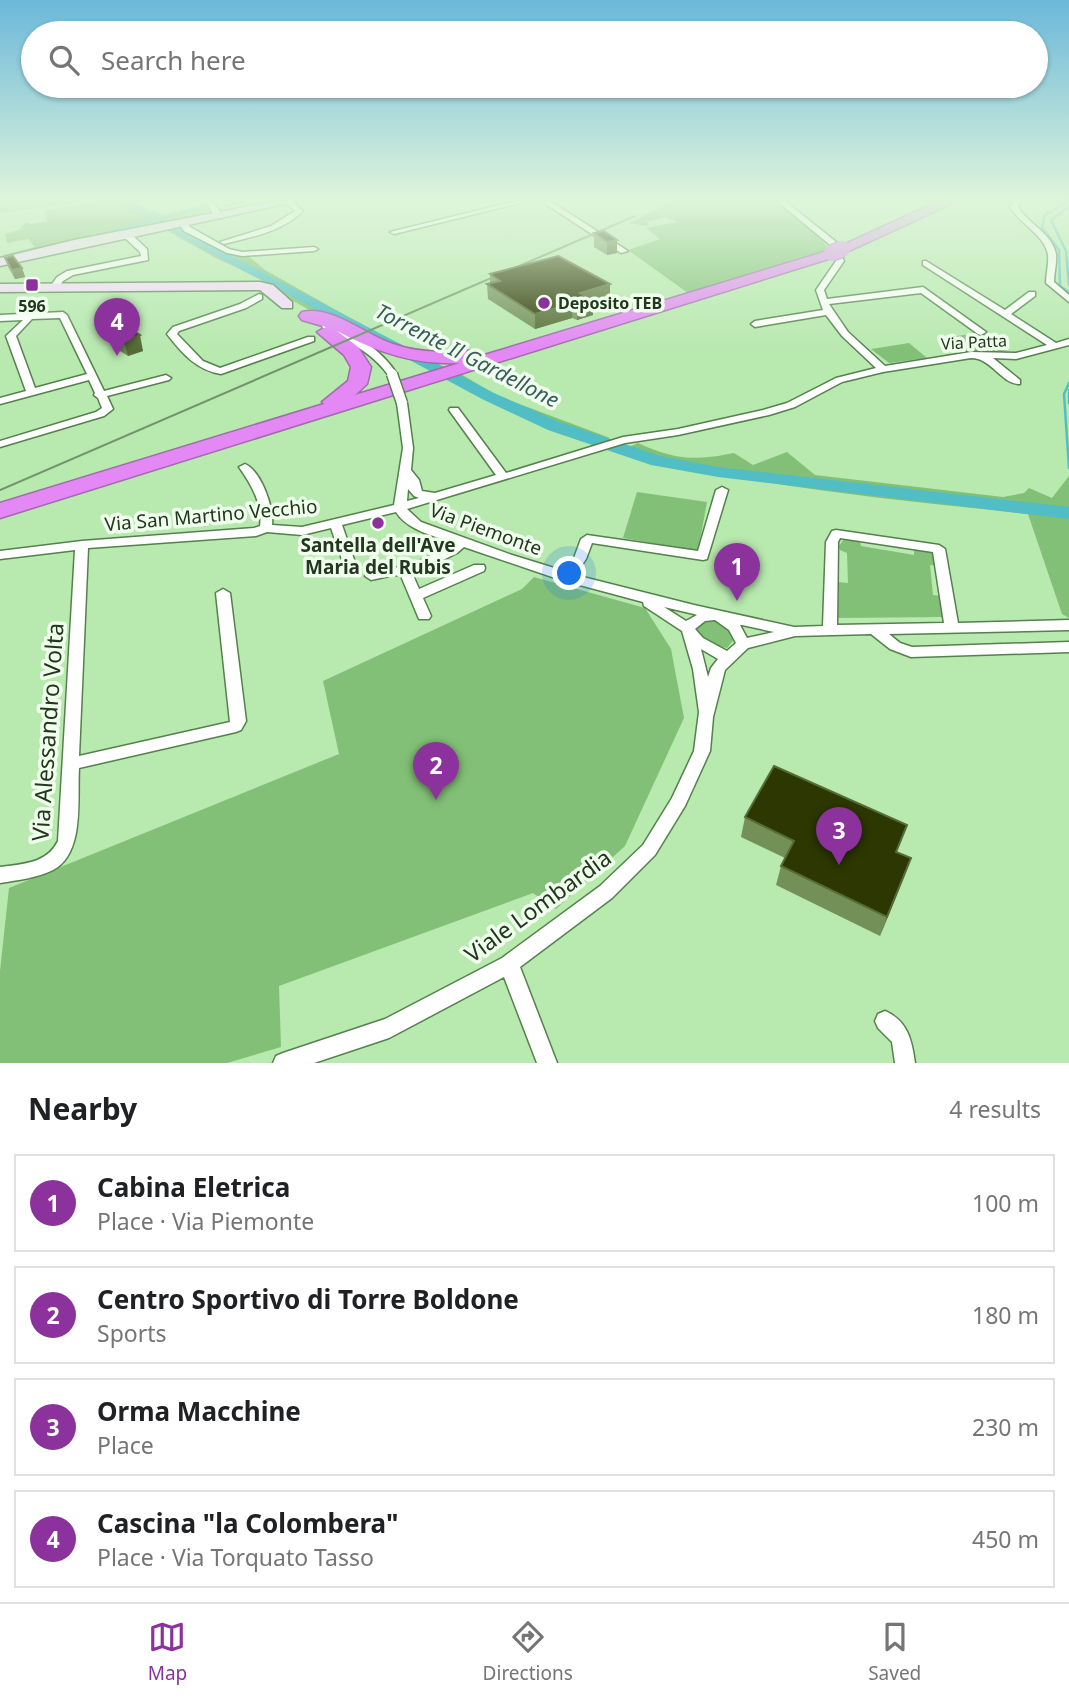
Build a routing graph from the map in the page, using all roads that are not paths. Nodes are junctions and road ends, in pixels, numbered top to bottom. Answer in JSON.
{"nodes":[{"id":1,"x":47,"y":251,"type":"edge"},
{"id":2,"x":144,"y":251,"type":"edge"},
{"id":3,"x":227,"y":251,"type":"edge"},
{"id":4,"x":291,"y":251,"type":"edge"},
{"id":5,"x":837,"y":251,"type":"joint"},
{"id":6,"x":1051,"y":251,"type":"edge"},
{"id":7,"x":0,"y":262,"type":"edge"},
{"id":8,"x":926,"y":263,"type":"dead end"},
{"id":9,"x":215,"y":286,"type":"junction"},
{"id":10,"x":54,"y":287,"type":"junction"},
{"id":11,"x":0,"y":288,"type":"edge"},
{"id":12,"x":260,"y":292,"type":"junction"},
{"id":13,"x":1032,"y":294,"type":"dead end"},
{"id":14,"x":240,"y":299,"type":"junction"},
{"id":15,"x":1069,"y":299,"type":"edge"},
{"id":16,"x":664,"y":306,"type":"junction"},
{"id":17,"x":826,"y":307,"type":"junction"},
{"id":18,"x":1005,"y":314,"type":"junction"},
{"id":19,"x":27,"y":316,"type":"junction"},
{"id":20,"x":0,"y":318,"type":"edge"},
{"id":21,"x":755,"y":324,"type":"dead end"},
{"id":22,"x":312,"y":325,"type":"junction"},
{"id":23,"x":981,"y":332,"type":"dead end"},
{"id":24,"x":1063,"y":344,"type":"edge"},
{"id":25,"x":983,"y":355,"type":"junction"},
{"id":26,"x":442,"y":368,"type":"junction"},
{"id":27,"x":883,"y":369,"type":"junction"},
{"id":28,"x":92,"y":376,"type":"junction"},
{"id":29,"x":166,"y":378,"type":"dead end"},
{"id":30,"x":1017,"y":382,"type":"dead end"},
{"id":31,"x":31,"y":392,"type":"junction"},
{"id":32,"x":99,"y":395,"type":"junction"},
{"id":33,"x":0,"y":401,"type":"edge"},
{"id":34,"x":454,"y":410,"type":"dead end"},
{"id":35,"x":232,"y":440,"type":"junction"},
{"id":36,"x":0,"y":444,"type":"edge"},
{"id":37,"x":245,"y":467,"type":"dead end"},
{"id":38,"x":407,"y":471,"type":"junction"},
{"id":39,"x":503,"y":477,"type":"junction"},
{"id":40,"x":722,"y":490,"type":"dead end"},
{"id":41,"x":456,"y":491,"type":"junction"},
{"id":42,"x":400,"y":507,"type":"junction"},
{"id":43,"x":0,"y":511,"type":"edge"},
{"id":44,"x":335,"y":523,"type":"junction"},
{"id":45,"x":266,"y":528,"type":"junction"},
{"id":46,"x":463,"y":542,"type":"junction"},
{"id":47,"x":82,"y":545,"type":"junction"},
{"id":48,"x":0,"y":555,"type":"edge"},
{"id":49,"x":479,"y":568,"type":"dead end"},
{"id":50,"x":352,"y":571,"type":"dead end"},
{"id":51,"x":406,"y":573,"type":"junction"},
{"id":52,"x":371,"y":576,"type":"dead end"},
{"id":53,"x":566,"y":577,"type":"junction"},
{"id":54,"x":223,"y":593,"type":"dead end"},
{"id":55,"x":634,"y":595,"type":"junction"},
{"id":56,"x":416,"y":596,"type":"junction"},
{"id":57,"x":717,"y":615,"type":"junction"},
{"id":58,"x":424,"y":616,"type":"dead end"},
{"id":59,"x":1069,"y":625,"type":"edge"},
{"id":60,"x":952,"y":628,"type":"junction"},
{"id":61,"x":688,"y":629,"type":"junction"},
{"id":62,"x":875,"y":630,"type":"junction"},
{"id":63,"x":795,"y":631,"type":"junction"},
{"id":64,"x":830,"y":631,"type":"junction"},
{"id":65,"x":743,"y":644,"type":"junction"},
{"id":66,"x":1069,"y":647,"type":"edge"},
{"id":67,"x":727,"y":658,"type":"junction"},
{"id":68,"x":705,"y":717,"type":"junction"},
{"id":69,"x":71,"y":764,"type":"junction"},
{"id":70,"x":0,"y":875,"type":"edge"},
{"id":71,"x":509,"y":964,"type":"junction"},
{"id":72,"x":885,"y":1021,"type":"dead end"},
{"id":73,"x":283,"y":1063,"type":"edge"},
{"id":74,"x":547,"y":1063,"type":"edge"},
{"id":75,"x":905,"y":1063,"type":"edge"}],
"edges":[{"from":1,"to":7,"type":"street"},
{"from":2,"to":10,"type":"street"},
{"from":3,"to":4,"type":"street"},
{"from":5,"to":16,"type":"highway"},
{"from":5,"to":17,"type":"street"},
{"from":6,"to":15,"type":"street"},
{"from":8,"to":18,"type":"street"},
{"from":9,"to":10,"type":"street"},
{"from":9,"to":12,"type":"street"},
{"from":9,"to":14,"type":"street"},
{"from":10,"to":11,"type":"street"},
{"from":12,"to":14,"type":"street"},
{"from":12,"to":22,"type":"street"},
{"from":13,"to":18,"type":"street"},
{"from":14,"to":22,"type":"street"},
{"from":16,"to":26,"type":"highway"},
{"from":16,"to":26,"type":"highway"},
{"from":17,"to":21,"type":"street"},
{"from":17,"to":23,"type":"street"},
{"from":17,"to":27,"type":"street"},
{"from":18,"to":24,"type":"street"},
{"from":19,"to":20,"type":"street"},
{"from":19,"to":28,"type":"street"},
{"from":19,"to":31,"type":"street"},
{"from":22,"to":26,"type":"highway"},
{"from":22,"to":35,"type":"highway"},
{"from":22,"to":38,"type":"street","bridge":true},
{"from":24,"to":25,"type":"street","name":"Via Patta"},
{"from":25,"to":27,"type":"street","name":"Via Patta"},
{"from":25,"to":30,"type":"street"},
{"from":26,"to":35,"type":"highway"},
{"from":27,"to":39,"type":"street","name":"Via San Martino Vecchio"},
{"from":28,"to":31,"type":"street"},
{"from":28,"to":32,"type":"street"},
{"from":29,"to":32,"type":"street"},
{"from":31,"to":33,"type":"street"},
{"from":32,"to":36,"type":"street"},
{"from":34,"to":39,"type":"street"},
{"from":35,"to":43,"type":"highway"},
{"from":37,"to":45,"type":"street"},
{"from":38,"to":41,"type":"street"},
{"from":38,"to":42,"type":"street"},
{"from":39,"to":41,"type":"street","name":"Via San Martino Vecchio"},
{"from":40,"to":53,"type":"street"},
{"from":41,"to":42,"type":"street","name":"Via San Martino Vecchio"},
{"from":42,"to":44,"type":"street","name":"Via San Martino Vecchio"},
{"from":42,"to":46,"type":"street","name":"Via Piemonte"},
{"from":44,"to":45,"type":"street","name":"Via San Martino Vecchio"},
{"from":44,"to":50,"type":"street"},
{"from":45,"to":47,"type":"street","name":"Via San Martino Vecchio"},
{"from":46,"to":51,"type":"street"},
{"from":46,"to":53,"type":"street","name":"Via Piemonte"},
{"from":47,"to":48,"type":"street","name":"Via San Martino Vecchio"},
{"from":47,"to":69,"type":"street","name":"Via Alessandro Volta"},
{"from":49,"to":56,"type":"street"},
{"from":51,"to":52,"type":"street"},
{"from":51,"to":56,"type":"street"},
{"from":53,"to":55,"type":"street","name":"Via Piemonte"},
{"from":54,"to":69,"type":"street"},
{"from":55,"to":57,"type":"street","name":"Via Piemonte"},
{"from":55,"to":61,"type":"street","name":"Via Piemonte"},
{"from":56,"to":58,"type":"street"},
{"from":57,"to":61,"type":"street"},
{"from":57,"to":63,"type":"street","name":"Via Piemonte"},
{"from":57,"to":65,"type":"street"},
{"from":59,"to":60,"type":"street","name":"Viale Lombardia"},
{"from":60,"to":62,"type":"street","name":"Viale Lombardia"},
{"from":60,"to":64,"type":"street"},
{"from":61,"to":67,"type":"street","name":"Via Piemonte"},
{"from":61,"to":68,"type":"street"},
{"from":62,"to":64,"type":"street","name":"Viale Lombardia"},
{"from":62,"to":66,"type":"street"},
{"from":63,"to":64,"type":"street","name":"Viale Lombardia"},
{"from":63,"to":65,"type":"street","name":"Viale Lombardia"},
{"from":65,"to":67,"type":"street","name":"Viale Lombardia"},
{"from":67,"to":68,"type":"street","name":"Viale Lombardia"},
{"from":68,"to":71,"type":"street","name":"Viale Lombardia"},
{"from":69,"to":70,"type":"street","name":"Via Alessandro Volta"},
{"from":71,"to":73,"type":"street","name":"Viale Lombardia"},
{"from":71,"to":74,"type":"street"},
{"from":72,"to":75,"type":"street"}]}
